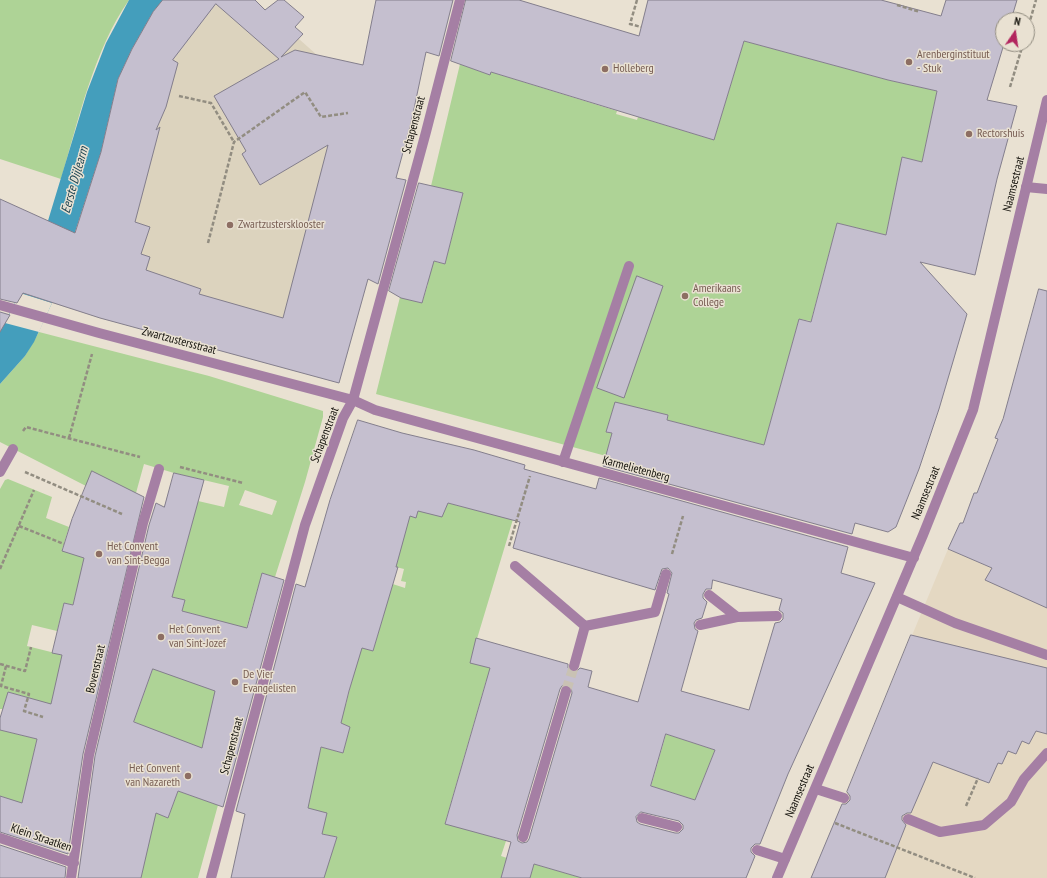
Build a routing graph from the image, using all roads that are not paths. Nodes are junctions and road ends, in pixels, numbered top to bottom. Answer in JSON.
{"nodes":[{"id":1,"x":460,"y":0,"type":"edge"},
{"id":2,"x":1047,"y":100,"type":"edge"},
{"id":3,"x":1026,"y":187,"type":"junction"},
{"id":4,"x":1047,"y":189,"type":"edge"},
{"id":5,"x":629,"y":266,"type":"dead end"},
{"id":6,"x":0,"y":305,"type":"edge"},
{"id":7,"x":353,"y":400,"type":"junction"},
{"id":8,"x":13,"y":449,"type":"road end"},
{"id":9,"x":563,"y":462,"type":"junction"},
{"id":10,"x":2,"y":468,"type":"edge"},
{"id":11,"x":159,"y":469,"type":"dead end"},
{"id":12,"x":914,"y":558,"type":"junction"},
{"id":13,"x":515,"y":566,"type":"road end"},
{"id":14,"x":666,"y":574,"type":"road end"},
{"id":15,"x":709,"y":595,"type":"dead end"},
{"id":16,"x":897,"y":597,"type":"junction"},
{"id":17,"x":777,"y":616,"type":"dead end"},
{"id":18,"x":737,"y":617,"type":"junction"},
{"id":19,"x":700,"y":625,"type":"dead end"},
{"id":20,"x":585,"y":626,"type":"junction"},
{"id":21,"x":1047,"y":655,"type":"edge"},
{"id":22,"x":574,"y":666,"type":"tunnel mouth"},
{"id":23,"x":566,"y":691,"type":"tunnel mouth"},
{"id":24,"x":1047,"y":753,"type":"edge"},
{"id":25,"x":816,"y":789,"type":"junction"},
{"id":26,"x":844,"y":798,"type":"dead end"},
{"id":27,"x":642,"y":818,"type":"dead end"},
{"id":28,"x":908,"y":819,"type":"dead end"},
{"id":29,"x":677,"y":827,"type":"dead end"},
{"id":30,"x":523,"y":837,"type":"dead end"},
{"id":31,"x":0,"y":838,"type":"edge"},
{"id":32,"x":757,"y":850,"type":"dead end"},
{"id":33,"x":785,"y":859,"type":"junction"},
{"id":34,"x":74,"y":863,"type":"junction"},
{"id":35,"x":71,"y":878,"type":"edge"},
{"id":36,"x":211,"y":878,"type":"edge"},
{"id":37,"x":777,"y":878,"type":"edge"}],
"edges":[{"from":1,"to":7,"type":"street","name":"Schapenstraat"},
{"from":2,"to":3,"type":"street","name":"Naamsestraat"},
{"from":3,"to":4,"type":"street"},
{"from":3,"to":12,"type":"street","name":"Naamsestraat"},
{"from":5,"to":9,"type":"street"},
{"from":6,"to":7,"type":"street","name":"Zwartzustersstraat"},
{"from":7,"to":9,"type":"street","name":"Karmelietenberg"},
{"from":7,"to":36,"type":"street","name":"Schapenstraat"},
{"from":8,"to":10,"type":"street"},
{"from":9,"to":12,"type":"street","name":"Karmelietenberg"},
{"from":11,"to":34,"type":"street","name":"Bovenstraat"},
{"from":12,"to":16,"type":"street","name":"Naamsestraat"},
{"from":13,"to":20,"type":"street"},
{"from":14,"to":20,"type":"street"},
{"from":15,"to":18,"type":"street"},
{"from":16,"to":21,"type":"street"},
{"from":16,"to":25,"type":"street","name":"Naamsestraat"},
{"from":17,"to":18,"type":"street"},
{"from":18,"to":19,"type":"street"},
{"from":20,"to":22,"type":"street"},
{"from":23,"to":30,"type":"street"},
{"from":24,"to":28,"type":"street"},
{"from":25,"to":26,"type":"street"},
{"from":25,"to":33,"type":"street","name":"Naamsestraat"},
{"from":27,"to":29,"type":"street"},
{"from":31,"to":34,"type":"street","name":"Klein Straatken"},
{"from":32,"to":33,"type":"street"},
{"from":33,"to":37,"type":"street","name":"Naamsestraat"},
{"from":34,"to":35,"type":"street","name":"Bovenstraat"}]}
